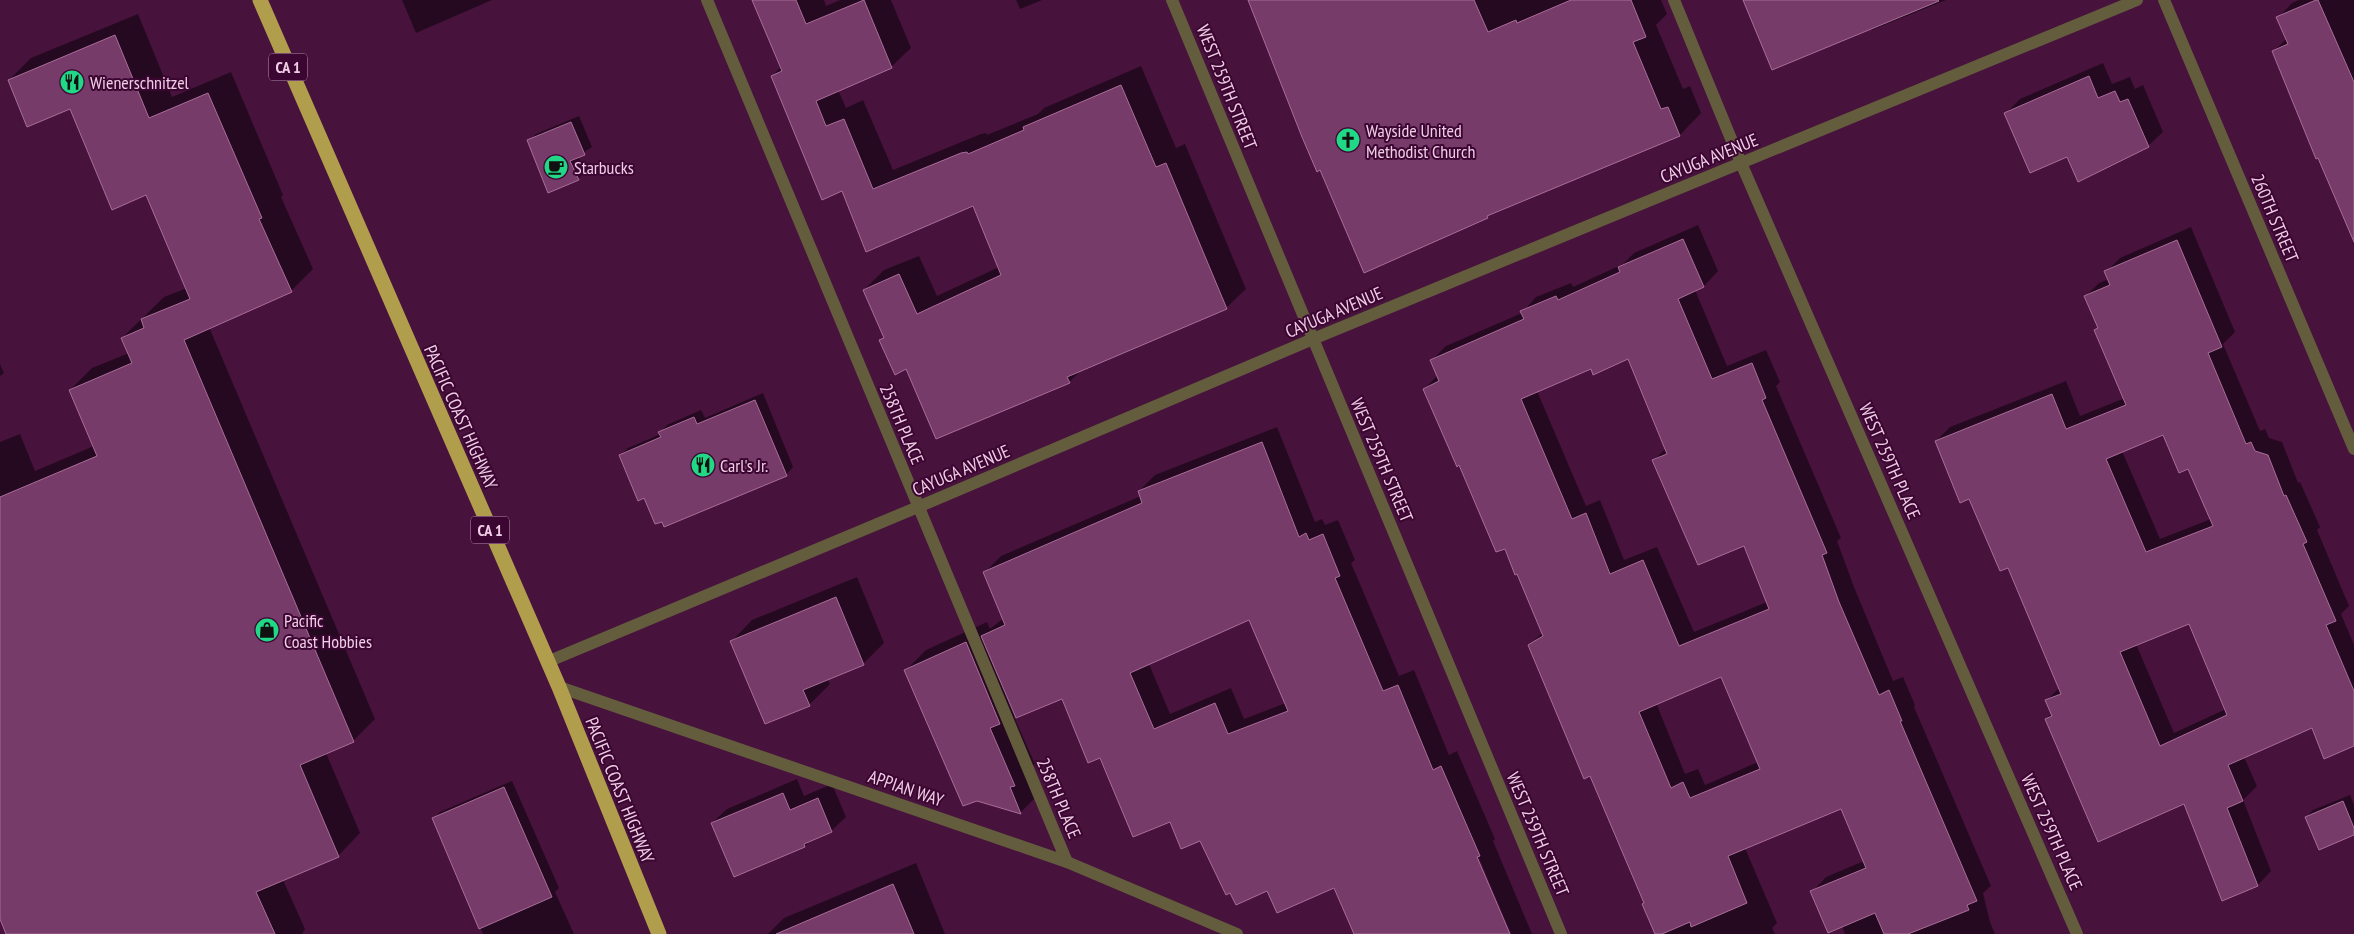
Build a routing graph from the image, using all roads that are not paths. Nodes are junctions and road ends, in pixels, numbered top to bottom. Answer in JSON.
{"nodes":[{"id":1,"x":260,"y":0,"type":"edge"},
{"id":2,"x":707,"y":0,"type":"edge"},
{"id":3,"x":1172,"y":0,"type":"edge"},
{"id":4,"x":1674,"y":0,"type":"edge"},
{"id":5,"x":2137,"y":0,"type":"edge"},
{"id":6,"x":2164,"y":0,"type":"edge"},
{"id":7,"x":1741,"y":164,"type":"junction"},
{"id":8,"x":1313,"y":339,"type":"junction"},
{"id":9,"x":2354,"y":450,"type":"edge"},
{"id":10,"x":918,"y":507,"type":"junction"},
{"id":11,"x":547,"y":662,"type":"junction"},
{"id":12,"x":559,"y":687,"type":"junction"},
{"id":13,"x":1066,"y":862,"type":"junction"},
{"id":14,"x":659,"y":934,"type":"edge"},
{"id":15,"x":1237,"y":934,"type":"edge"},
{"id":16,"x":1561,"y":934,"type":"edge"},
{"id":17,"x":2077,"y":934,"type":"edge"}],
"edges":[{"from":1,"to":11,"type":"highway","name":"PACIFIC COAST HIGHWAY","number":"CA 1"},
{"from":2,"to":10,"type":"street","name":"258TH PLACE"},
{"from":3,"to":8,"type":"street","name":"WEST 259TH STREET"},
{"from":4,"to":7,"type":"street","name":"WEST 259TH PLACE"},
{"from":5,"to":7,"type":"street","name":"CAYUGA AVENUE"},
{"from":6,"to":9,"type":"street","name":"260TH STREET"},
{"from":7,"to":8,"type":"street","name":"CAYUGA AVENUE"},
{"from":7,"to":17,"type":"street","name":"WEST 259TH PLACE"},
{"from":8,"to":10,"type":"street","name":"CAYUGA AVENUE"},
{"from":8,"to":16,"type":"street","name":"WEST 259TH STREET"},
{"from":10,"to":11,"type":"street","name":"CAYUGA AVENUE"},
{"from":10,"to":13,"type":"street","name":"258TH PLACE"},
{"from":11,"to":12,"type":"highway","name":"PACIFIC COAST HIGHWAY","number":"CA 1"},
{"from":12,"to":13,"type":"street","name":"APPIAN WAY"},
{"from":12,"to":14,"type":"highway","name":"PACIFIC COAST HIGHWAY","number":"CA 1"},
{"from":13,"to":15,"type":"street","name":"APPIAN WAY"}]}
